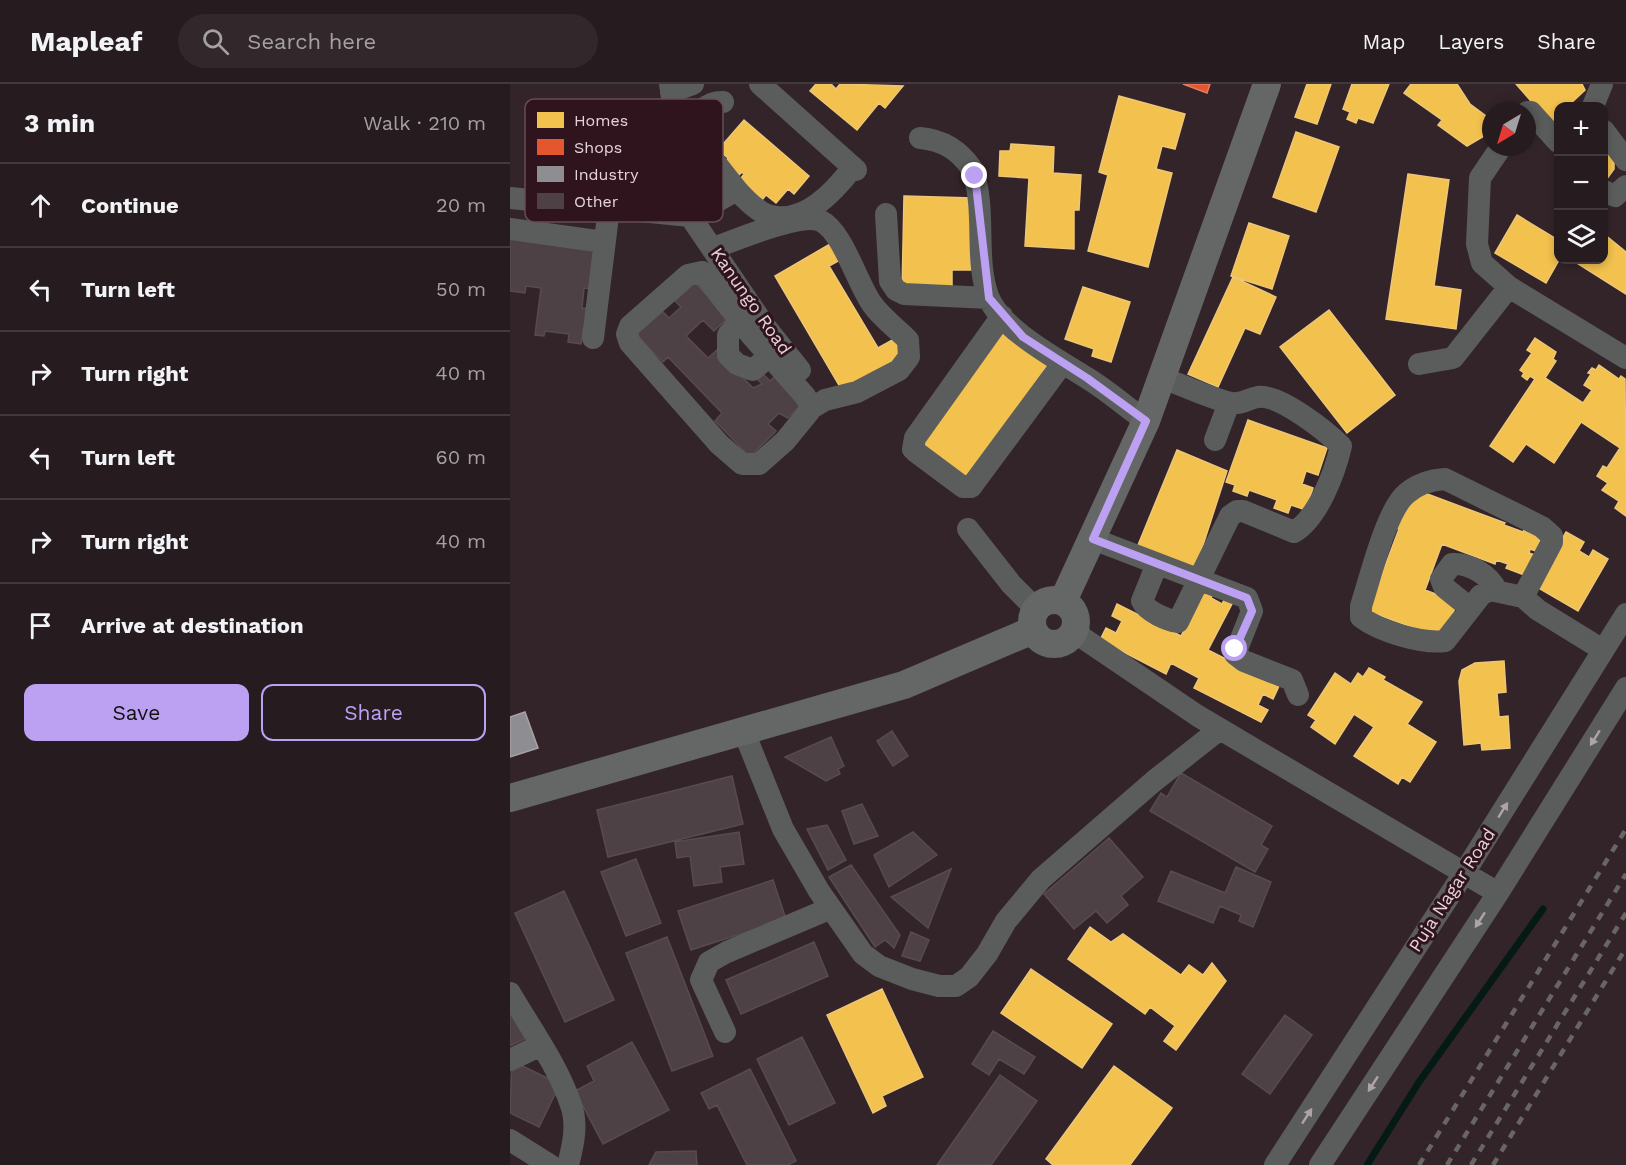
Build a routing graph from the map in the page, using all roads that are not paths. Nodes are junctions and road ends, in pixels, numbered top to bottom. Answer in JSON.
{"nodes":[{"id":1,"x":693,"y":84,"type":"edge"},
{"id":2,"x":760,"y":84,"type":"edge"},
{"id":3,"x":1267,"y":84,"type":"edge"},
{"id":4,"x":1602,"y":84,"type":"edge"},
{"id":5,"x":671,"y":88,"type":"edge"},
{"id":6,"x":1595,"y":102,"type":"edge"},
{"id":7,"x":1536,"y":118,"type":"edge"},
{"id":8,"x":1608,"y":136,"type":"edge"},
{"id":9,"x":920,"y":138,"type":"dead end"},
{"id":10,"x":1554,"y":138,"type":"edge"},
{"id":11,"x":1495,"y":156,"type":"edge"},
{"id":12,"x":1626,"y":160,"type":"edge"},
{"id":13,"x":723,"y":171,"type":"edge"},
{"id":14,"x":1626,"y":186,"type":"edge"},
{"id":15,"x":737,"y":190,"type":"junction"},
{"id":16,"x":1608,"y":192,"type":"edge"},
{"id":17,"x":510,"y":198,"type":"edge"},
{"id":18,"x":723,"y":198,"type":"edge"},
{"id":19,"x":525,"y":200,"type":"edge"},
{"id":20,"x":886,"y":214,"type":"dead end"},
{"id":21,"x":607,"y":222,"type":"edge"},
{"id":22,"x":694,"y":222,"type":"edge"},
{"id":23,"x":510,"y":229,"type":"edge"},
{"id":24,"x":604,"y":242,"type":"junction"},
{"id":25,"x":714,"y":248,"type":"junction"},
{"id":26,"x":1509,"y":287,"type":"junction"},
{"id":27,"x":995,"y":307,"type":"junction"},
{"id":28,"x":752,"y":327,"type":"junction"},
{"id":29,"x":593,"y":338,"type":"dead end"},
{"id":30,"x":1626,"y":358,"type":"edge"},
{"id":31,"x":1062,"y":364,"type":"junction"},
{"id":32,"x":1419,"y":364,"type":"dead end"},
{"id":33,"x":1162,"y":378,"type":"junction"},
{"id":34,"x":1228,"y":403,"type":"junction"},
{"id":35,"x":822,"y":404,"type":"junction"},
{"id":36,"x":1146,"y":421,"type":"junction"},
{"id":37,"x":1215,"y":440,"type":"dead end"},
{"id":38,"x":968,"y":529,"type":"dead end"},
{"id":39,"x":1093,"y":539,"type":"junction"},
{"id":40,"x":1157,"y":564,"type":"junction"},
{"id":41,"x":1200,"y":581,"type":"junction"},
{"id":42,"x":1497,"y":591,"type":"junction"},
{"id":43,"x":1523,"y":597,"type":"junction"},
{"id":44,"x":1470,"y":608,"type":"junction"},
{"id":45,"x":1044,"y":613,"type":"junction"},
{"id":46,"x":1626,"y":614,"type":"edge"},
{"id":47,"x":1074,"y":632,"type":"junction"},
{"id":48,"x":1603,"y":650,"type":"junction"},
{"id":49,"x":1626,"y":688,"type":"edge"},
{"id":50,"x":1298,"y":695,"type":"dead end"},
{"id":51,"x":1220,"y":729,"type":"junction"},
{"id":52,"x":744,"y":732,"type":"junction"},
{"id":53,"x":510,"y":798,"type":"edge"},
{"id":54,"x":1464,"y":873,"type":"junction"},
{"id":55,"x":1498,"y":893,"type":"junction"},
{"id":56,"x":831,"y":908,"type":"junction"},
{"id":57,"x":510,"y":993,"type":"edge"},
{"id":58,"x":725,"y":1032,"type":"dead end"},
{"id":59,"x":541,"y":1046,"type":"junction"},
{"id":60,"x":510,"y":1060,"type":"edge"},
{"id":61,"x":510,"y":1140,"type":"edge"},
{"id":62,"x":550,"y":1165,"type":"edge"},
{"id":63,"x":568,"y":1165,"type":"edge"},
{"id":64,"x":1275,"y":1165,"type":"edge"},
{"id":65,"x":1320,"y":1165,"type":"edge"}],
"edges":[{"from":1,"to":5,"type":"street"},
{"from":2,"to":15,"type":"street"},
{"from":3,"to":33,"type":"main road"},
{"from":4,"to":6,"type":"street"},
{"from":7,"to":10,"type":"street"},
{"from":8,"to":12,"type":"street"},
{"from":9,"to":27,"type":"street"},
{"from":11,"to":26,"type":"street"},
{"from":13,"to":15,"type":"street"},
{"from":14,"to":16,"type":"street"},
{"from":15,"to":18,"type":"street"},
{"from":17,"to":19,"type":"street"},
{"from":20,"to":27,"type":"street"},
{"from":21,"to":24,"type":"street"},
{"from":22,"to":25,"type":"street","name":"Kanungo Road"},
{"from":23,"to":24,"type":"street"},
{"from":24,"to":29,"type":"street"},
{"from":25,"to":28,"type":"street","name":"Kanungo Road"},
{"from":25,"to":35,"type":"street"},
{"from":26,"to":30,"type":"street"},
{"from":26,"to":32,"type":"street"},
{"from":27,"to":31,"type":"street"},
{"from":27,"to":31,"type":"street"},
{"from":28,"to":35,"type":"street","name":"Kanungo Road"},
{"from":28,"to":35,"type":"street"},
{"from":28,"to":35,"type":"street"},
{"from":31,"to":36,"type":"street"},
{"from":33,"to":34,"type":"street"},
{"from":33,"to":36,"type":"main road"},
{"from":34,"to":37,"type":"street"},
{"from":34,"to":41,"type":"street"},
{"from":36,"to":39,"type":"main road"},
{"from":38,"to":45,"type":"street"},
{"from":39,"to":40,"type":"street"},
{"from":39,"to":45,"type":"main road"},
{"from":40,"to":41,"type":"street"},
{"from":40,"to":41,"type":"street"},
{"from":41,"to":50,"type":"street"},
{"from":42,"to":43,"type":"street"},
{"from":42,"to":44,"type":"street"},
{"from":42,"to":44,"type":"street"},
{"from":43,"to":44,"type":"street"},
{"from":43,"to":48,"type":"street"},
{"from":45,"to":47,"type":"main road"},
{"from":45,"to":47,"type":"main road"},
{"from":45,"to":52,"type":"main road"},
{"from":46,"to":48,"type":"street","name":"Puja Nagar Road"},
{"from":47,"to":51,"type":"street"},
{"from":54,"to":48,"type":"street","name":"Puja Nagar Road","one_way":true},
{"from":49,"to":55,"type":"street","one_way":true},
{"from":51,"to":54,"type":"street"},
{"from":51,"to":56,"type":"street"},
{"from":52,"to":53,"type":"main road"},
{"from":52,"to":56,"type":"street"},
{"from":54,"to":55,"type":"street"},
{"from":64,"to":54,"type":"street","name":"Puja Nagar Road","one_way":true},
{"from":55,"to":65,"type":"street","one_way":true},
{"from":56,"to":58,"type":"street"},
{"from":57,"to":59,"type":"street"},
{"from":59,"to":60,"type":"street"},
{"from":59,"to":63,"type":"street"},
{"from":61,"to":62,"type":"street"}]}
